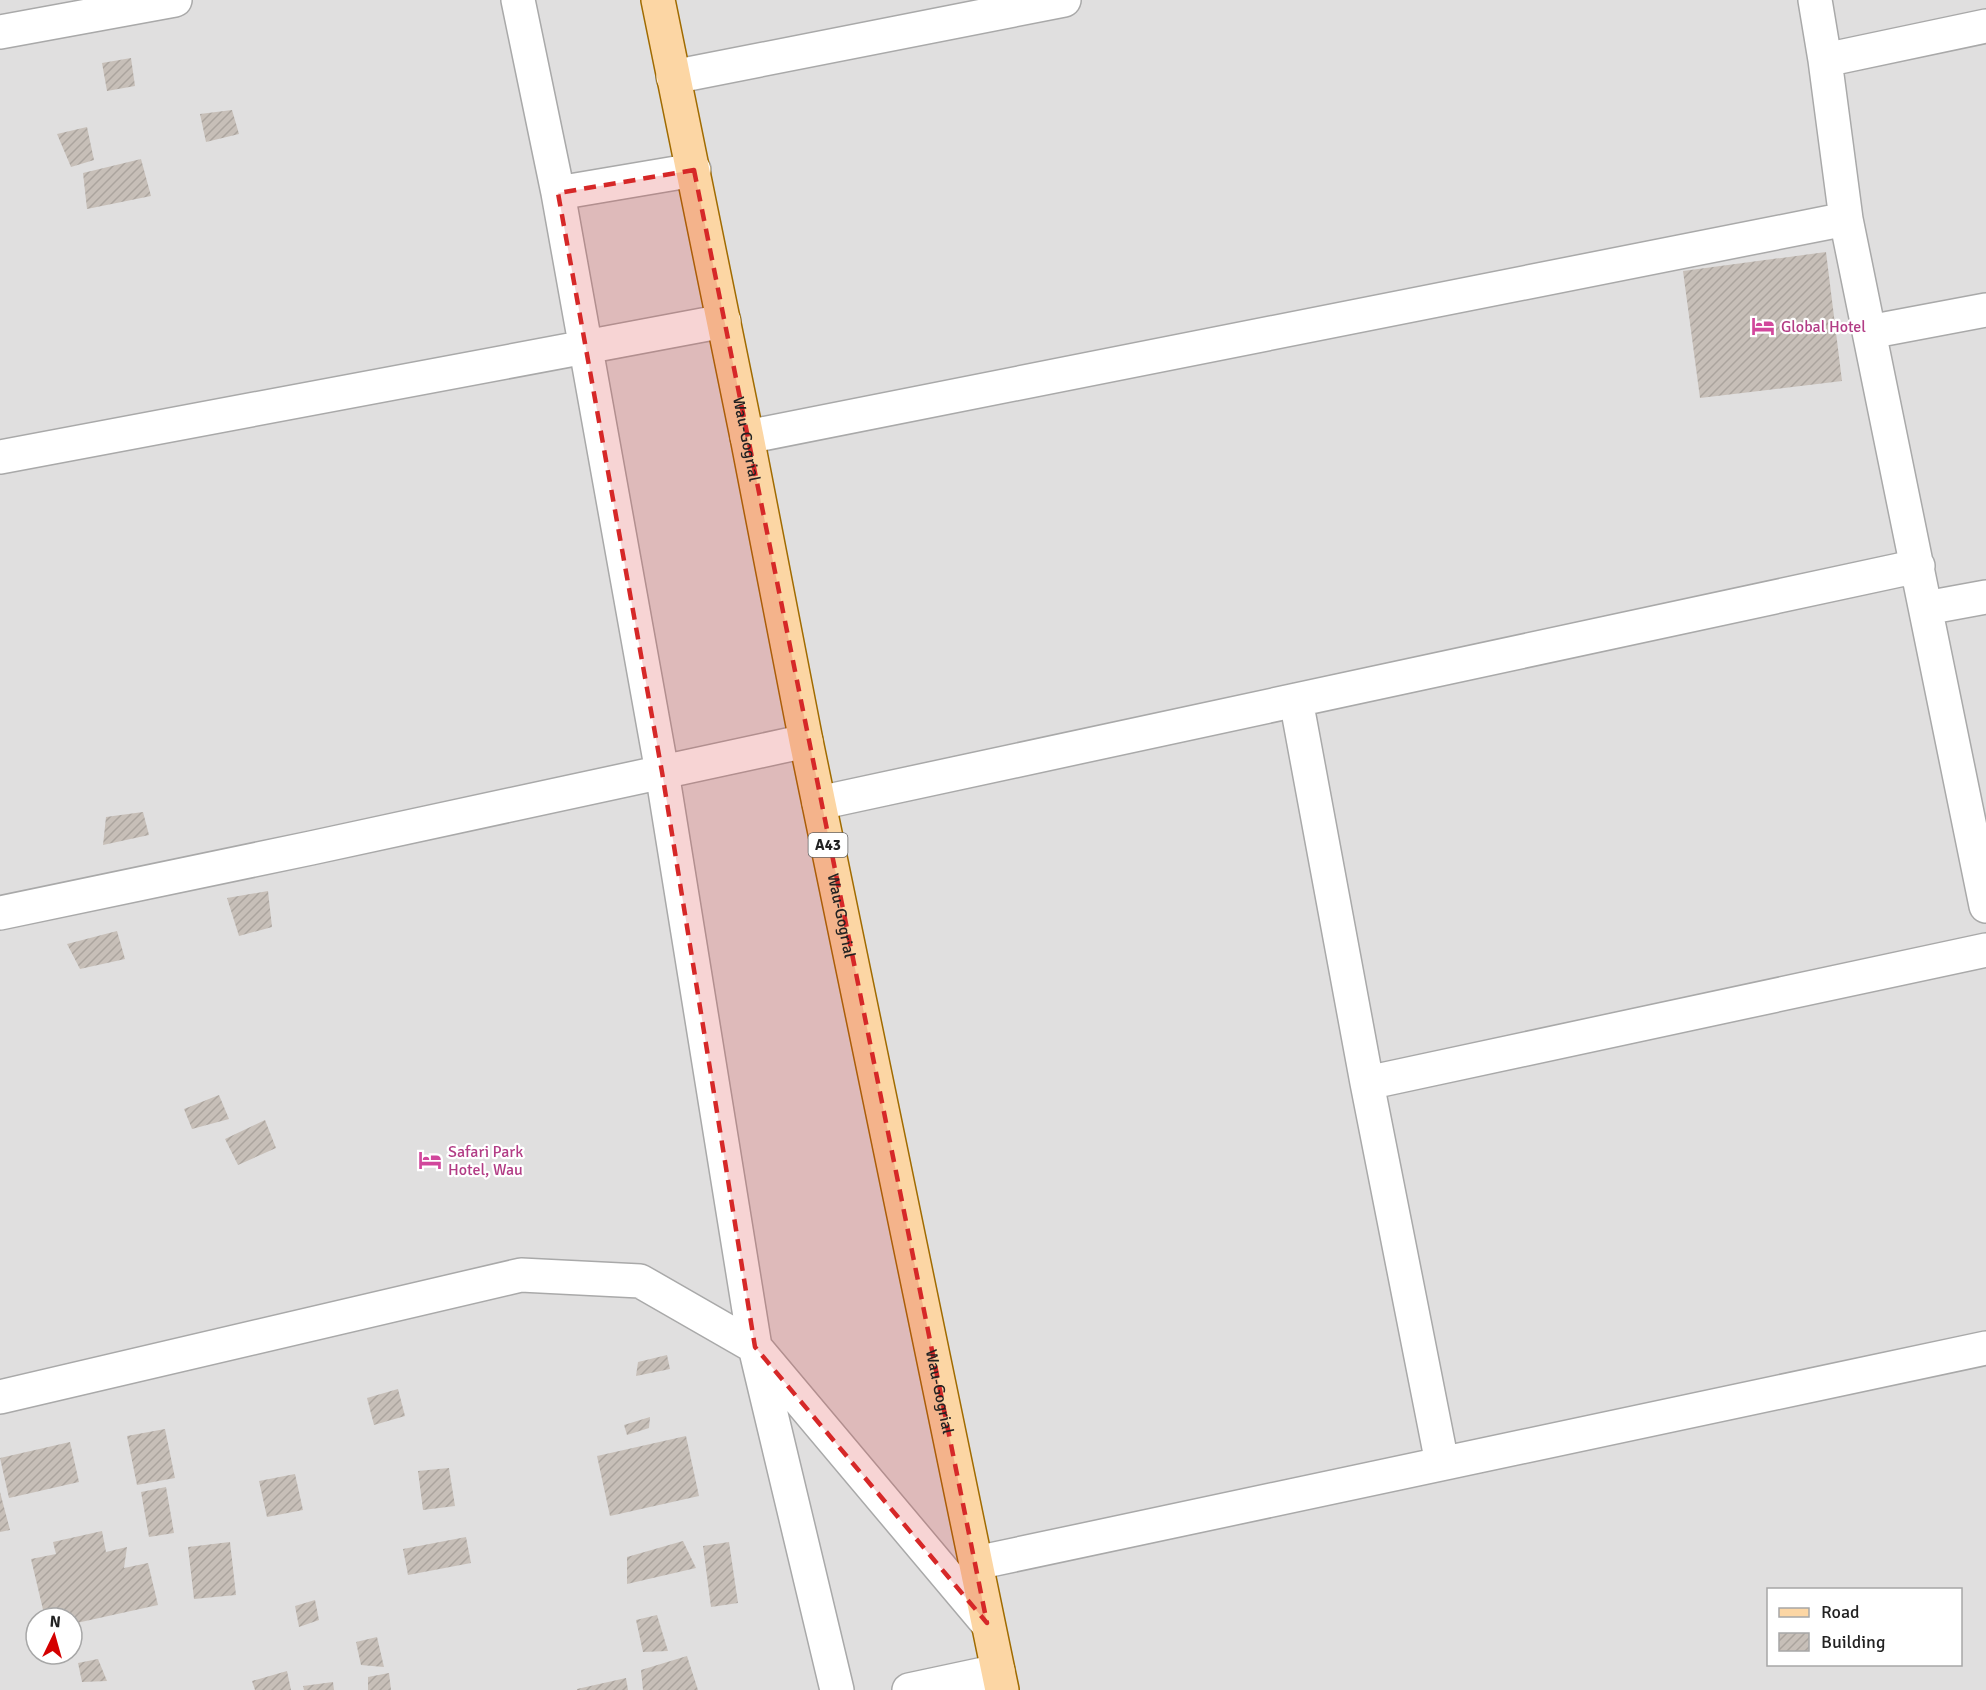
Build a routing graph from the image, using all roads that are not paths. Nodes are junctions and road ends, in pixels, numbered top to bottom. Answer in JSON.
{"nodes":[{"id":1,"x":176,"y":0,"type":"edge"},
{"id":2,"x":518,"y":0,"type":"edge"},
{"id":3,"x":658,"y":0,"type":"edge"},
{"id":4,"x":1064,"y":0,"type":"edge"},
{"id":5,"x":1815,"y":0,"type":"edge"},
{"id":6,"x":1986,"y":27,"type":"edge"},
{"id":7,"x":0,"y":32,"type":"edge"},
{"id":8,"x":1825,"y":60,"type":"junction"},
{"id":9,"x":674,"y":77,"type":"junction"},
{"id":10,"x":694,"y":170,"type":"junction"},
{"id":11,"x":558,"y":193,"type":"junction"},
{"id":12,"x":1846,"y":219,"type":"junction"},
{"id":13,"x":1986,"y":310,"type":"edge"},
{"id":14,"x":724,"y":321,"type":"junction"},
{"id":15,"x":1869,"y":332,"type":"junction"},
{"id":16,"x":586,"y":347,"type":"junction"},
{"id":17,"x":747,"y":438,"type":"junction"},
{"id":18,"x":0,"y":457,"type":"edge"},
{"id":19,"x":1918,"y":566,"type":"junction"},
{"id":20,"x":1986,"y":597,"type":"edge"},
{"id":21,"x":1926,"y":608,"type":"junction"},
{"id":22,"x":1296,"y":700,"type":"junction"},
{"id":23,"x":806,"y":741,"type":"junction"},
{"id":24,"x":662,"y":772,"type":"junction"},
{"id":25,"x":819,"y":803,"type":"junction"},
{"id":26,"x":1985,"y":900,"type":"edge"},
{"id":27,"x":0,"y":913,"type":"edge"},
{"id":28,"x":1986,"y":950,"type":"edge"},
{"id":29,"x":1367,"y":1083,"type":"junction"},
{"id":30,"x":755,"y":1347,"type":"junction"},
{"id":31,"x":1986,"y":1348,"type":"edge"},
{"id":32,"x":0,"y":1397,"type":"edge"},
{"id":33,"x":1442,"y":1463,"type":"junction"},
{"id":34,"x":976,"y":1563,"type":"junction"},
{"id":35,"x":987,"y":1623,"type":"junction"},
{"id":36,"x":1000,"y":1680,"type":"edge"},
{"id":37,"x":837,"y":1690,"type":"edge"},
{"id":38,"x":909,"y":1690,"type":"edge"}],
"edges":[{"from":1,"to":7,"type":"street"},
{"from":2,"to":11,"type":"street"},
{"from":3,"to":9,"type":"main road","name":"Wau-Gogrial","number":"A43"},
{"from":4,"to":9,"type":"street"},
{"from":5,"to":8,"type":"street"},
{"from":6,"to":8,"type":"street"},
{"from":8,"to":12,"type":"street"},
{"from":9,"to":10,"type":"main road","name":"Wau-Gogrial","number":"A43"},
{"from":10,"to":11,"type":"street"},
{"from":10,"to":14,"type":"main road","name":"Wau-Gogrial","number":"A43"},
{"from":11,"to":16,"type":"street"},
{"from":12,"to":15,"type":"street"},
{"from":12,"to":17,"type":"street"},
{"from":13,"to":15,"type":"street"},
{"from":14,"to":16,"type":"street"},
{"from":14,"to":17,"type":"main road","name":"Wau-Gogrial","number":"A43"},
{"from":15,"to":19,"type":"street"},
{"from":16,"to":18,"type":"street"},
{"from":16,"to":24,"type":"street"},
{"from":17,"to":23,"type":"main road","name":"Wau-Gogrial","number":"A43"},
{"from":19,"to":21,"type":"street"},
{"from":19,"to":22,"type":"street"},
{"from":20,"to":21,"type":"street"},
{"from":21,"to":26,"type":"street"},
{"from":22,"to":25,"type":"street"},
{"from":22,"to":29,"type":"street"},
{"from":23,"to":24,"type":"street"},
{"from":23,"to":25,"type":"main road","name":"Wau-Gogrial","number":"A43"},
{"from":24,"to":27,"type":"street"},
{"from":24,"to":30,"type":"street"},
{"from":25,"to":34,"type":"main road","name":"Wau-Gogrial","number":"A43"},
{"from":28,"to":29,"type":"street"},
{"from":29,"to":33,"type":"street"},
{"from":30,"to":32,"type":"street"},
{"from":30,"to":35,"type":"street"},
{"from":30,"to":37,"type":"street"},
{"from":31,"to":33,"type":"street"},
{"from":33,"to":34,"type":"street"},
{"from":34,"to":35,"type":"main road","name":"Wau-Gogrial","number":"A43"},
{"from":35,"to":36,"type":"main road","name":"Wau-Gogrial","number":"A43"},
{"from":36,"to":38,"type":"street"}]}
